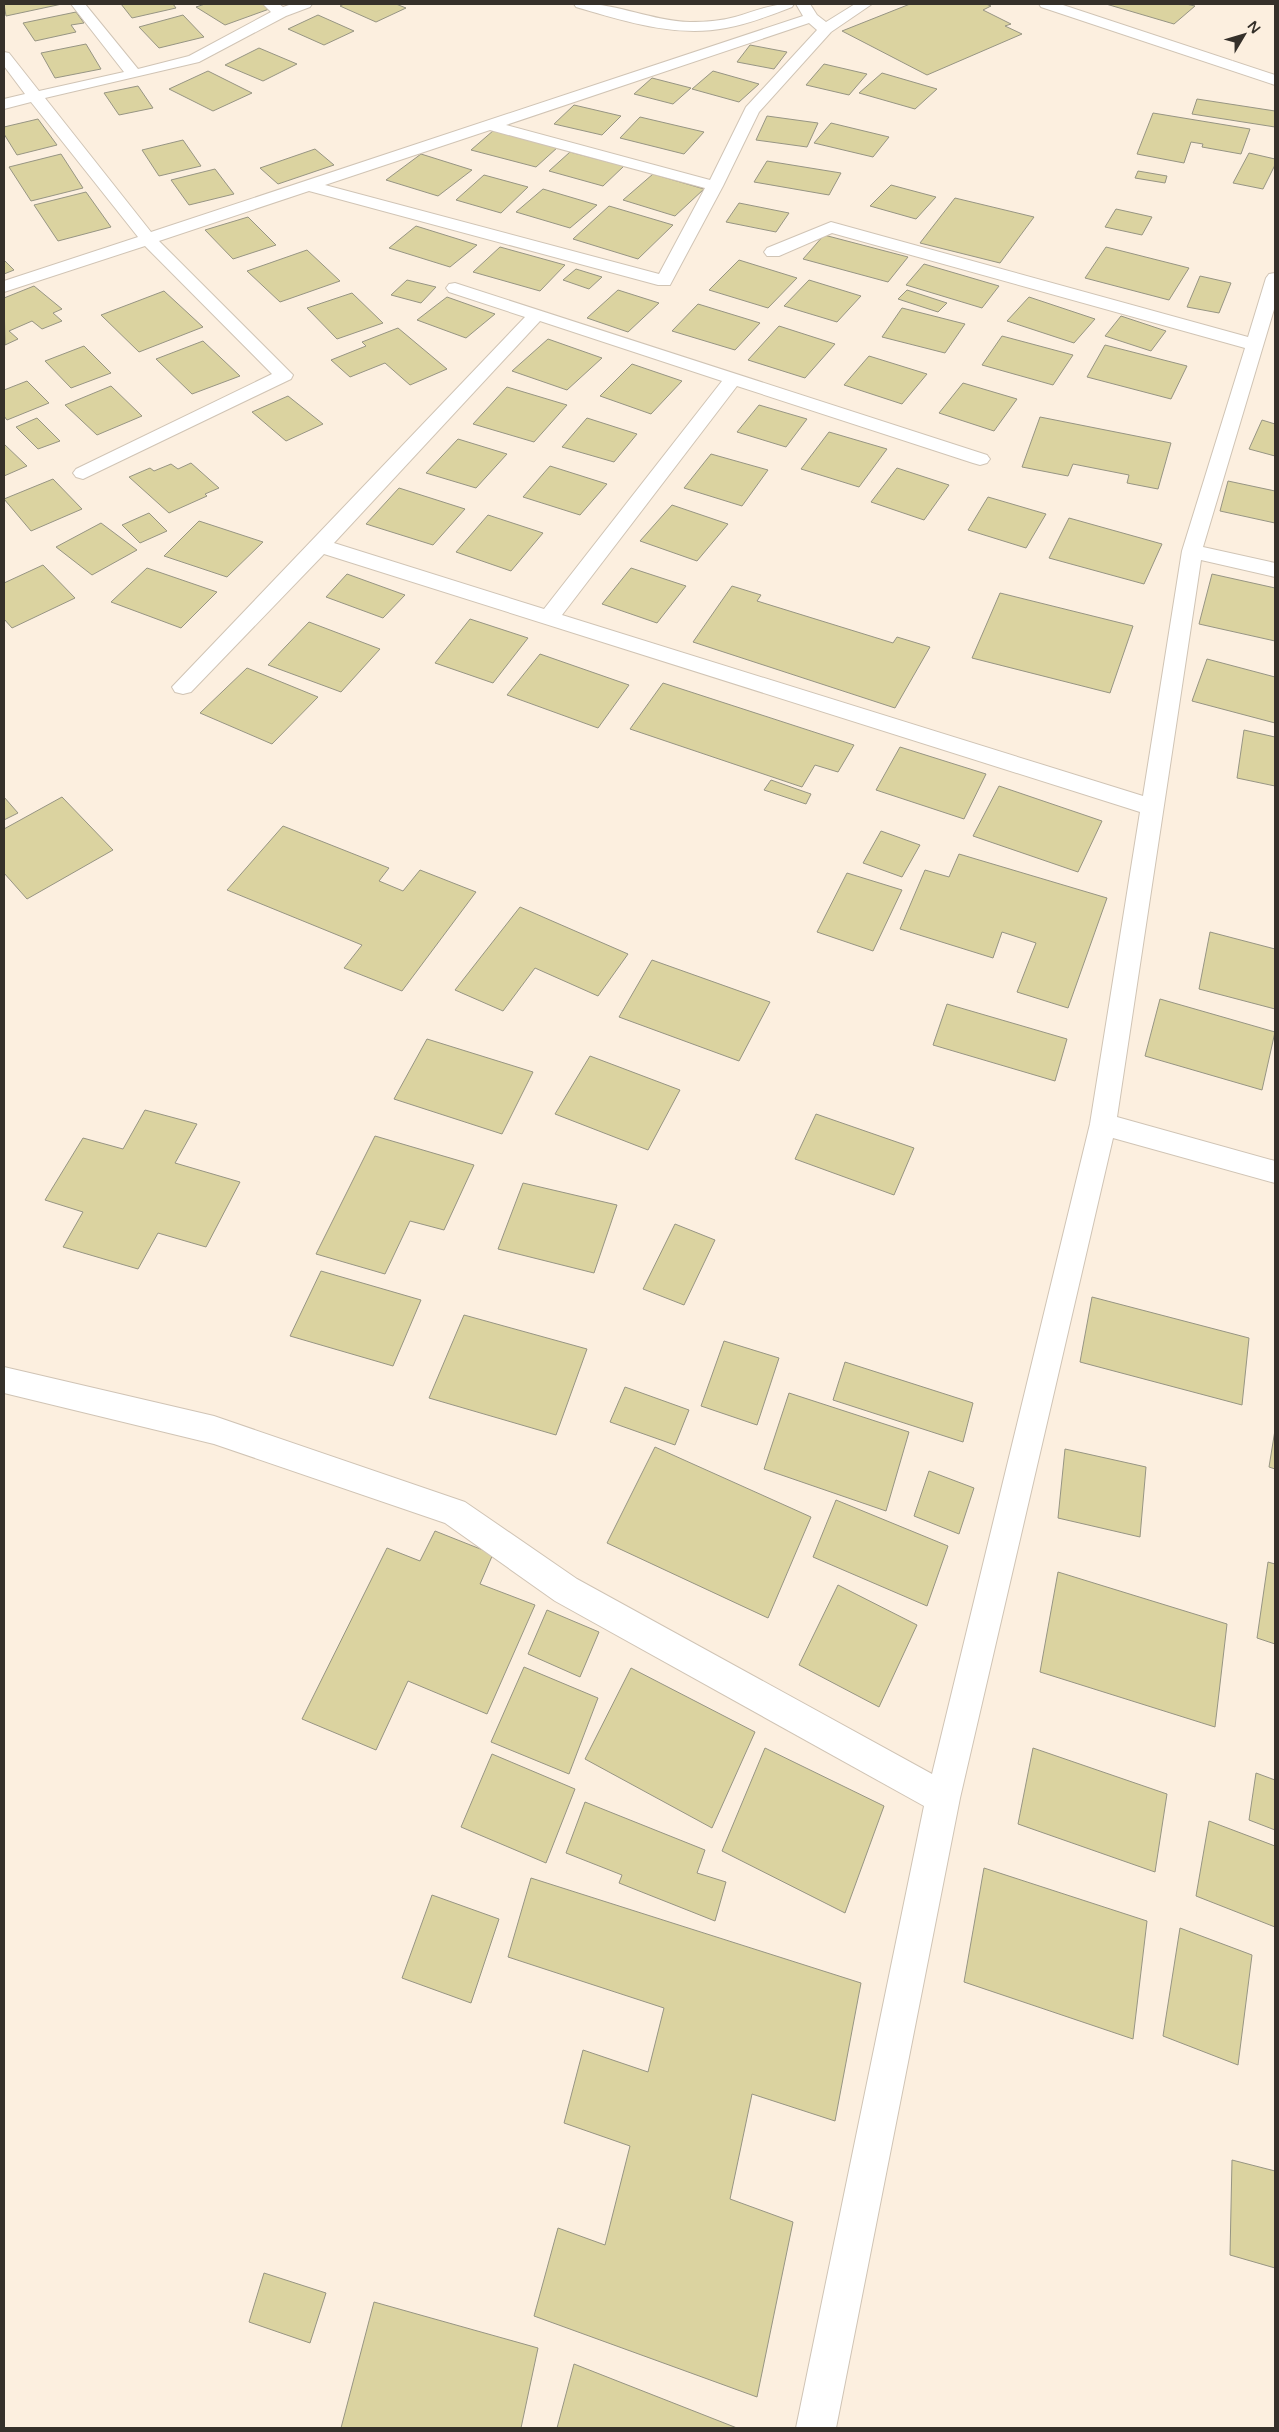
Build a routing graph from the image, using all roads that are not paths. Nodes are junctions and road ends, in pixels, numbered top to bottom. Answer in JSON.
{"nodes":[{"id":1,"x":78,"y":4,"type":"edge"},
{"id":2,"x":305,"y":4,"type":"edge"},
{"id":3,"x":581,"y":4,"type":"edge"},
{"id":4,"x":788,"y":4,"type":"edge"},
{"id":5,"x":803,"y":4,"type":"edge"},
{"id":6,"x":865,"y":4,"type":"edge"},
{"id":7,"x":1046,"y":4,"type":"edge"},
{"id":8,"x":276,"y":8,"type":"edge"},
{"id":9,"x":811,"y":18,"type":"junction"},
{"id":10,"x":826,"y":29,"type":"junction"},
{"id":11,"x":4,"y":56,"type":"edge"},
{"id":12,"x":134,"y":74,"type":"junction"},
{"id":13,"x":1275,"y":80,"type":"edge"},
{"id":14,"x":35,"y":96,"type":"junction"},
{"id":15,"x":4,"y":104,"type":"edge"},
{"id":16,"x":489,"y":126,"type":"junction"},
{"id":17,"x":309,"y":186,"type":"junction"},
{"id":18,"x":715,"y":186,"type":"junction"},
{"id":19,"x":148,"y":240,"type":"junction"},
{"id":20,"x":773,"y":252,"type":"dead end"},
{"id":21,"x":1275,"y":278,"type":"edge"},
{"id":22,"x":4,"y":287,"type":"edge"},
{"id":23,"x":455,"y":288,"type":"dead end"},
{"id":24,"x":536,"y":314,"type":"junction"},
{"id":25,"x":1255,"y":345,"type":"junction"},
{"id":26,"x":734,"y":379,"type":"junction"},
{"id":27,"x":980,"y":460,"type":"dead end"},
{"id":28,"x":83,"y":473,"type":"dead end"},
{"id":29,"x":320,"y":546,"type":"junction"},
{"id":30,"x":1192,"y":551,"type":"junction"},
{"id":31,"x":1275,"y":570,"type":"edge"},
{"id":32,"x":548,"y":617,"type":"junction"},
{"id":33,"x":183,"y":687,"type":"dead end"},
{"id":34,"x":1152,"y":807,"type":"junction"},
{"id":35,"x":1103,"y":1124,"type":"junction"},
{"id":36,"x":1275,"y":1172,"type":"edge"},
{"id":37,"x":4,"y":1380,"type":"edge"},
{"id":38,"x":943,"y":1798,"type":"junction"},
{"id":39,"x":816,"y":2428,"type":"edge"}],
"edges":[{"from":1,"to":12,"type":"street"},
{"from":2,"to":8,"type":"street"},
{"from":3,"to":4,"type":"street"},
{"from":5,"to":9,"type":"street"},
{"from":6,"to":10,"type":"street"},
{"from":7,"to":13,"type":"street"},
{"from":8,"to":12,"type":"street"},
{"from":9,"to":10,"type":"street"},
{"from":9,"to":16,"type":"street"},
{"from":10,"to":18,"type":"street"},
{"from":11,"to":14,"type":"street"},
{"from":12,"to":14,"type":"street"},
{"from":14,"to":15,"type":"street"},
{"from":14,"to":19,"type":"street"},
{"from":16,"to":17,"type":"street"},
{"from":16,"to":18,"type":"street"},
{"from":17,"to":18,"type":"street"},
{"from":17,"to":19,"type":"street"},
{"from":19,"to":22,"type":"street"},
{"from":19,"to":28,"type":"street"},
{"from":20,"to":25,"type":"street"},
{"from":21,"to":25,"type":"street"},
{"from":23,"to":24,"type":"street"},
{"from":24,"to":26,"type":"street"},
{"from":24,"to":29,"type":"street"},
{"from":25,"to":30,"type":"street"},
{"from":26,"to":27,"type":"street"},
{"from":26,"to":32,"type":"street"},
{"from":29,"to":32,"type":"street"},
{"from":29,"to":33,"type":"street"},
{"from":30,"to":31,"type":"street"},
{"from":30,"to":34,"type":"street"},
{"from":32,"to":34,"type":"street"},
{"from":34,"to":35,"type":"street"},
{"from":35,"to":36,"type":"street"},
{"from":35,"to":38,"type":"street"},
{"from":37,"to":38,"type":"street"},
{"from":38,"to":39,"type":"street"}]}
